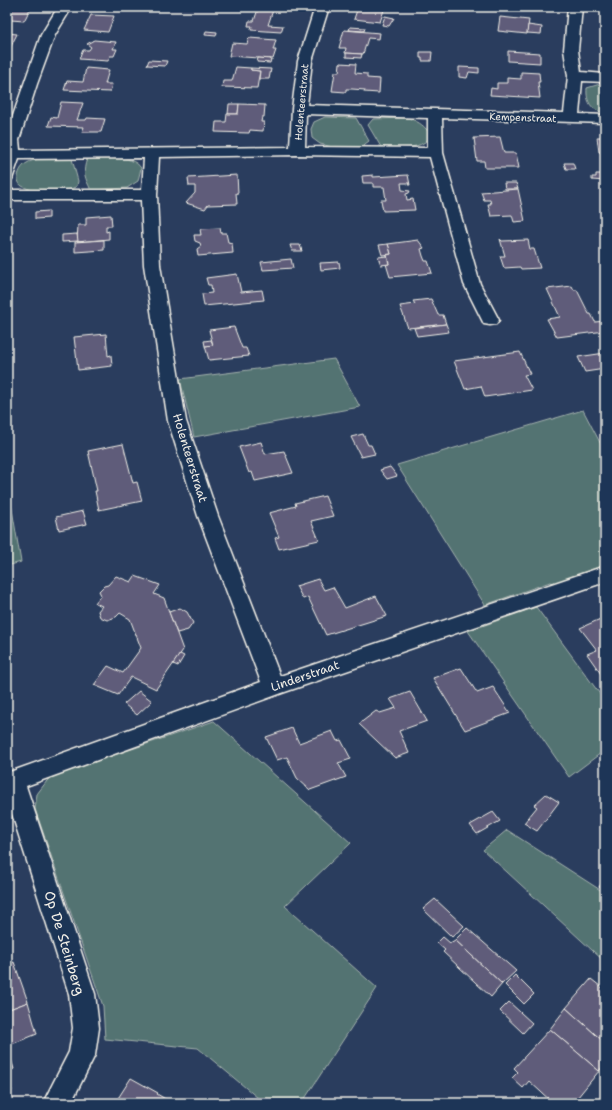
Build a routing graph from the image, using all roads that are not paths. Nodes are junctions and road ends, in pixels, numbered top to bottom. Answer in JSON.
{"nodes":[{"id":1,"x":65,"y":7,"type":"edge"},
{"id":2,"x":322,"y":7,"type":"edge"},
{"id":3,"x":575,"y":7,"type":"edge"},
{"id":4,"x":575,"y":76,"type":"junction"},
{"id":5,"x":605,"y":78,"type":"edge"},
{"id":6,"x":299,"y":109,"type":"junction"},
{"id":7,"x":435,"y":113,"type":"junction"},
{"id":8,"x":571,"y":119,"type":"junction"},
{"id":9,"x":605,"y":119,"type":"edge"},
{"id":10,"x":297,"y":151,"type":"junction"},
{"id":11,"x":436,"y":152,"type":"junction"},
{"id":12,"x":152,"y":154,"type":"junction"},
{"id":13,"x":13,"y":155,"type":"junction"},
{"id":14,"x":7,"y":176,"type":"edge"},
{"id":15,"x":7,"y":195,"type":"edge"},
{"id":16,"x":149,"y":195,"type":"junction"},
{"id":17,"x":490,"y":320,"type":"dead end"},
{"id":18,"x":605,"y":574,"type":"edge"},
{"id":19,"x":274,"y":687,"type":"junction"},
{"id":20,"x":10,"y":782,"type":"edge"},
{"id":21,"x":56,"y":1103,"type":"edge"}],
"edges":[{"from":1,"to":13,"type":"street"},
{"from":2,"to":6,"type":"street","name":"Holenteerstraat"},
{"from":3,"to":4,"type":"street","name":"Kempenstraat"},
{"from":4,"to":5,"type":"street"},
{"from":4,"to":8,"type":"street","name":"Kempenstraat"},
{"from":6,"to":7,"type":"street","name":"Kempenstraat"},
{"from":6,"to":10,"type":"street","name":"Holenteerstraat"},
{"from":7,"to":8,"type":"street","name":"Kempenstraat"},
{"from":7,"to":11,"type":"street"},
{"from":8,"to":9,"type":"street"},
{"from":10,"to":11,"type":"street"},
{"from":10,"to":12,"type":"street","name":"Holenteerstraat"},
{"from":11,"to":17,"type":"street"},
{"from":12,"to":13,"type":"street","name":"Holenteerstraat"},
{"from":12,"to":16,"type":"street","name":"Holenteerstraat"},
{"from":13,"to":14,"type":"street"},
{"from":15,"to":16,"type":"street"},
{"from":16,"to":19,"type":"street","name":"Holenteerstraat"},
{"from":18,"to":19,"type":"street","name":"Linderstraat"},
{"from":19,"to":20,"type":"street","name":"Linderstraat"},
{"from":20,"to":21,"type":"street","name":"Op De Steinberg"}]}
